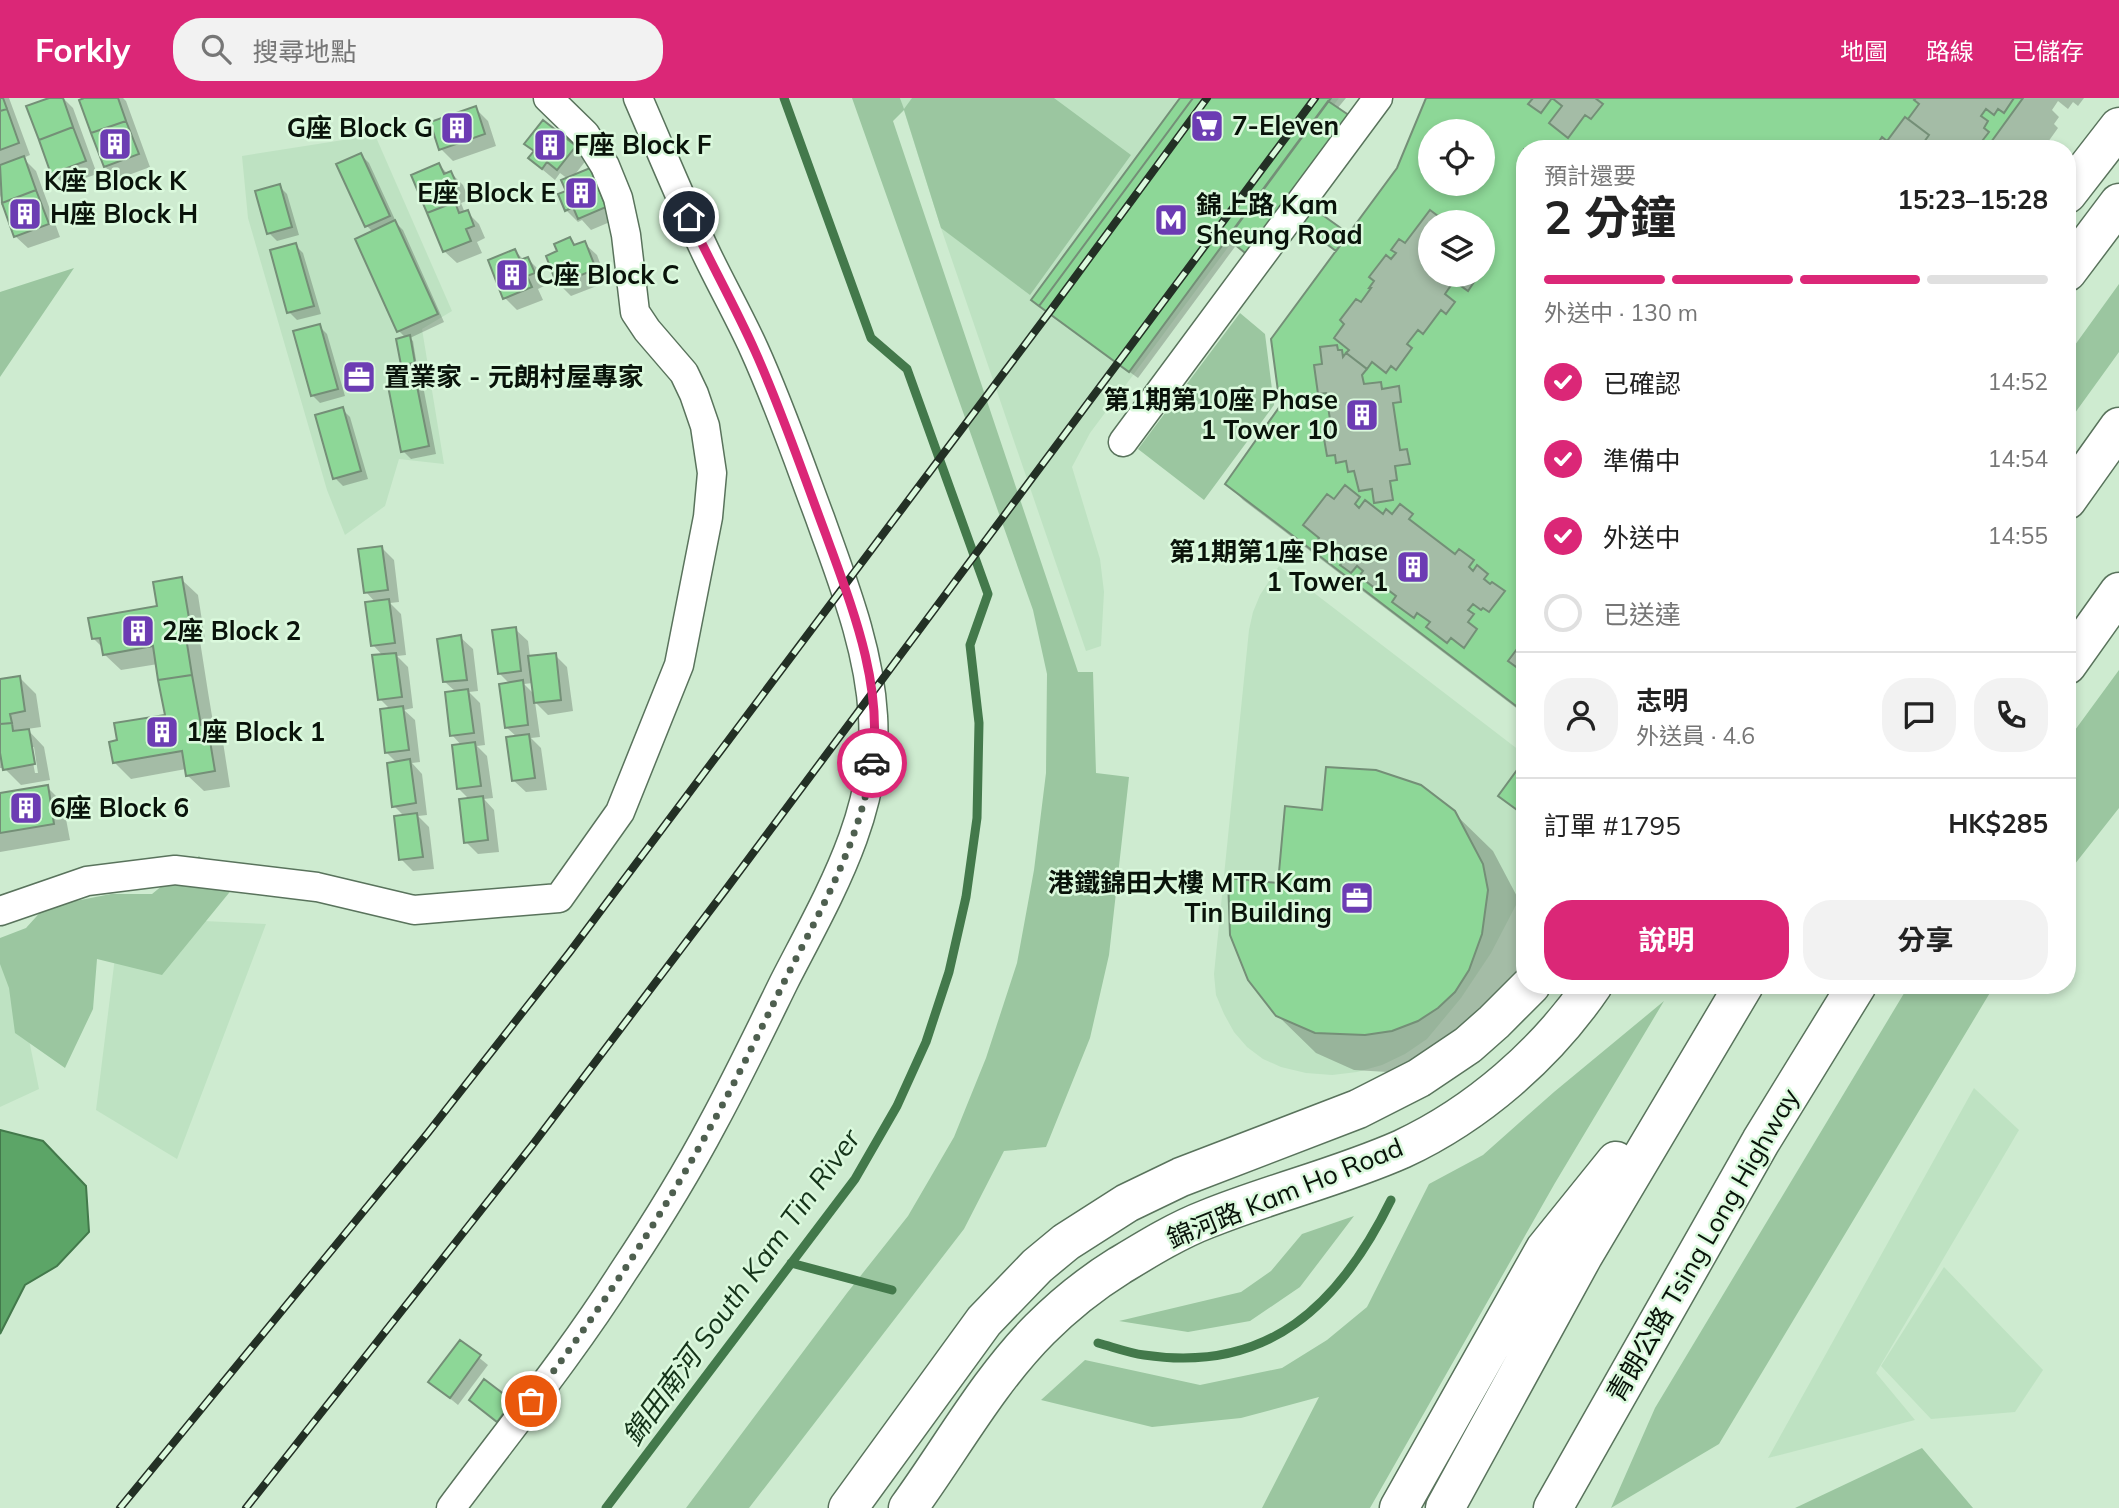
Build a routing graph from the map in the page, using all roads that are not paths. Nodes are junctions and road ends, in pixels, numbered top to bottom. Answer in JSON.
{"nodes":[{"id":1,"x":548,"y":98,"type":"edge"},
{"id":2,"x":638,"y":98,"type":"edge"},
{"id":3,"x":1378,"y":98,"type":"edge"},
{"id":4,"x":2119,"y":127,"type":"edge"},
{"id":5,"x":2076,"y":182,"type":"edge"},
{"id":6,"x":2119,"y":203,"type":"edge"},
{"id":7,"x":2076,"y":260,"type":"edge"},
{"id":8,"x":2119,"y":427,"type":"edge"},
{"id":9,"x":1123,"y":442,"type":"dead end"},
{"id":10,"x":2076,"y":487,"type":"edge"},
{"id":11,"x":2119,"y":592,"type":"edge"},
{"id":12,"x":2076,"y":652,"type":"edge"},
{"id":13,"x":0,"y":911,"type":"edge"},
{"id":14,"x":1522,"y":994,"type":"edge"},
{"id":15,"x":1587,"y":994,"type":"edge"},
{"id":16,"x":1739,"y":994,"type":"edge"},
{"id":17,"x":1851,"y":994,"type":"edge"},
{"id":18,"x":1703,"y":1053,"type":"junction"},
{"id":19,"x":451,"y":1508,"type":"edge"},
{"id":20,"x":848,"y":1508,"type":"edge"},
{"id":21,"x":908,"y":1508,"type":"edge"},
{"id":22,"x":1399,"y":1508,"type":"edge"},
{"id":23,"x":1445,"y":1508,"type":"edge"},
{"id":24,"x":1553,"y":1508,"type":"edge"}],
"edges":[{"from":1,"to":13,"type":"street"},
{"from":2,"to":19,"type":"street"},
{"from":3,"to":9,"type":"street"},
{"from":4,"to":5,"type":"main road"},
{"from":6,"to":7,"type":"main road"},
{"from":8,"to":10,"type":"main road"},
{"from":11,"to":12,"type":"main road"},
{"from":14,"to":20,"type":"main road","name":"錦河路 Kam Ho Road"},
{"from":15,"to":21,"type":"main road","name":"錦河路 Kam Ho Road"},
{"from":16,"to":18,"type":"main road"},
{"from":17,"to":24,"type":"main road","name":"青朗公路 Tsing Long Highway"},
{"from":18,"to":22,"type":"main road"},
{"from":18,"to":23,"type":"main road"}]}
